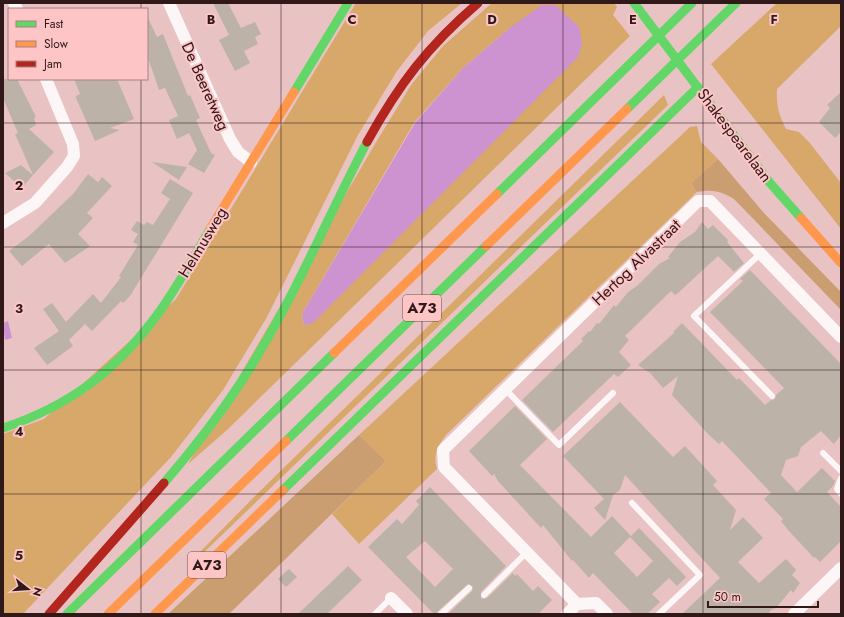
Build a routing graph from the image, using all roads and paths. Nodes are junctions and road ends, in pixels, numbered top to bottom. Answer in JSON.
{"nodes":[{"id":1,"x":169,"y":3,"type":"edge"},
{"id":2,"x":348,"y":3,"type":"edge"},
{"id":3,"x":478,"y":3,"type":"edge"},
{"id":4,"x":634,"y":3,"type":"edge"},
{"id":5,"x":692,"y":3,"type":"edge"},
{"id":6,"x":736,"y":3,"type":"edge"},
{"id":7,"x":46,"y":80,"type":"edge"},
{"id":8,"x":696,"y":84,"type":"junction"},
{"id":9,"x":251,"y":162,"type":"junction"},
{"id":10,"x":3,"y":223,"type":"edge"},
{"id":11,"x":760,"y":254,"type":"junction"},
{"id":12,"x":841,"y":263,"type":"edge"},
{"id":13,"x":841,"y":337,"type":"edge"},
{"id":14,"x":505,"y":389,"type":"junction"},
{"id":15,"x":612,"y":393,"type":"dead end"},
{"id":16,"x":772,"y":396,"type":"dead end"},
{"id":17,"x":3,"y":428,"type":"edge"},
{"id":18,"x":823,"y":453,"type":"dead end"},
{"id":19,"x":841,"y":471,"type":"edge"},
{"id":20,"x":841,"y":478,"type":"edge"},
{"id":21,"x":841,"y":494,"type":"edge"},
{"id":22,"x":632,"y":503,"type":"dead end"},
{"id":23,"x":527,"y":552,"type":"junction"},
{"id":24,"x":841,"y":568,"type":"edge"},
{"id":25,"x":469,"y":588,"type":"dead end"},
{"id":26,"x":484,"y":595,"type":"dead end"},
{"id":27,"x":391,"y":598,"type":"joint"},
{"id":28,"x":577,"y":604,"type":"junction"},
{"id":29,"x":48,"y":614,"type":"edge"},
{"id":30,"x":67,"y":614,"type":"edge"},
{"id":31,"x":108,"y":614,"type":"edge"},
{"id":32,"x":155,"y":614,"type":"edge"},
{"id":33,"x":375,"y":614,"type":"edge"},
{"id":34,"x":407,"y":614,"type":"edge"},
{"id":35,"x":442,"y":614,"type":"edge"},
{"id":36,"x":567,"y":614,"type":"edge"},
{"id":37,"x":606,"y":614,"type":"edge"},
{"id":38,"x":659,"y":614,"type":"edge"},
{"id":39,"x":794,"y":614,"type":"edge"}],
"edges":[{"from":1,"to":9,"type":"street","name":"De Beeretweg"},
{"from":2,"to":9,"type":"main road","name":"Helmusweg"},
{"from":3,"to":29,"type":"main road"},
{"from":4,"to":8,"type":"main road","name":"Shakespearelaan"},
{"from":5,"to":30,"type":"main road","number":"A73"},
{"from":6,"to":31,"type":"main road","number":"A73"},
{"from":7,"to":10,"type":"street"},
{"from":8,"to":12,"type":"main road","name":"Shakespearelaan"},
{"from":8,"to":32,"type":"main road","number":"A73"},
{"from":9,"to":17,"type":"main road","name":"Helmusweg"},
{"from":11,"to":13,"type":"street","name":"Hertog Alvastraat"},
{"from":11,"to":14,"type":"street","name":"Hertog Alvastraat"},
{"from":11,"to":16,"type":"lane"},
{"from":14,"to":15,"type":"lane"},
{"from":14,"to":23,"type":"street","name":"Hertog Alvastraat"},
{"from":18,"to":19,"type":"lane"},
{"from":20,"to":21,"type":"lane"},
{"from":22,"to":38,"type":"lane"},
{"from":23,"to":26,"type":"lane"},
{"from":23,"to":28,"type":"street"},
{"from":24,"to":39,"type":"street"},
{"from":25,"to":35,"type":"lane"},
{"from":27,"to":33,"type":"lane"},
{"from":27,"to":34,"type":"street"},
{"from":28,"to":36,"type":"street"},
{"from":28,"to":37,"type":"street"}]}
